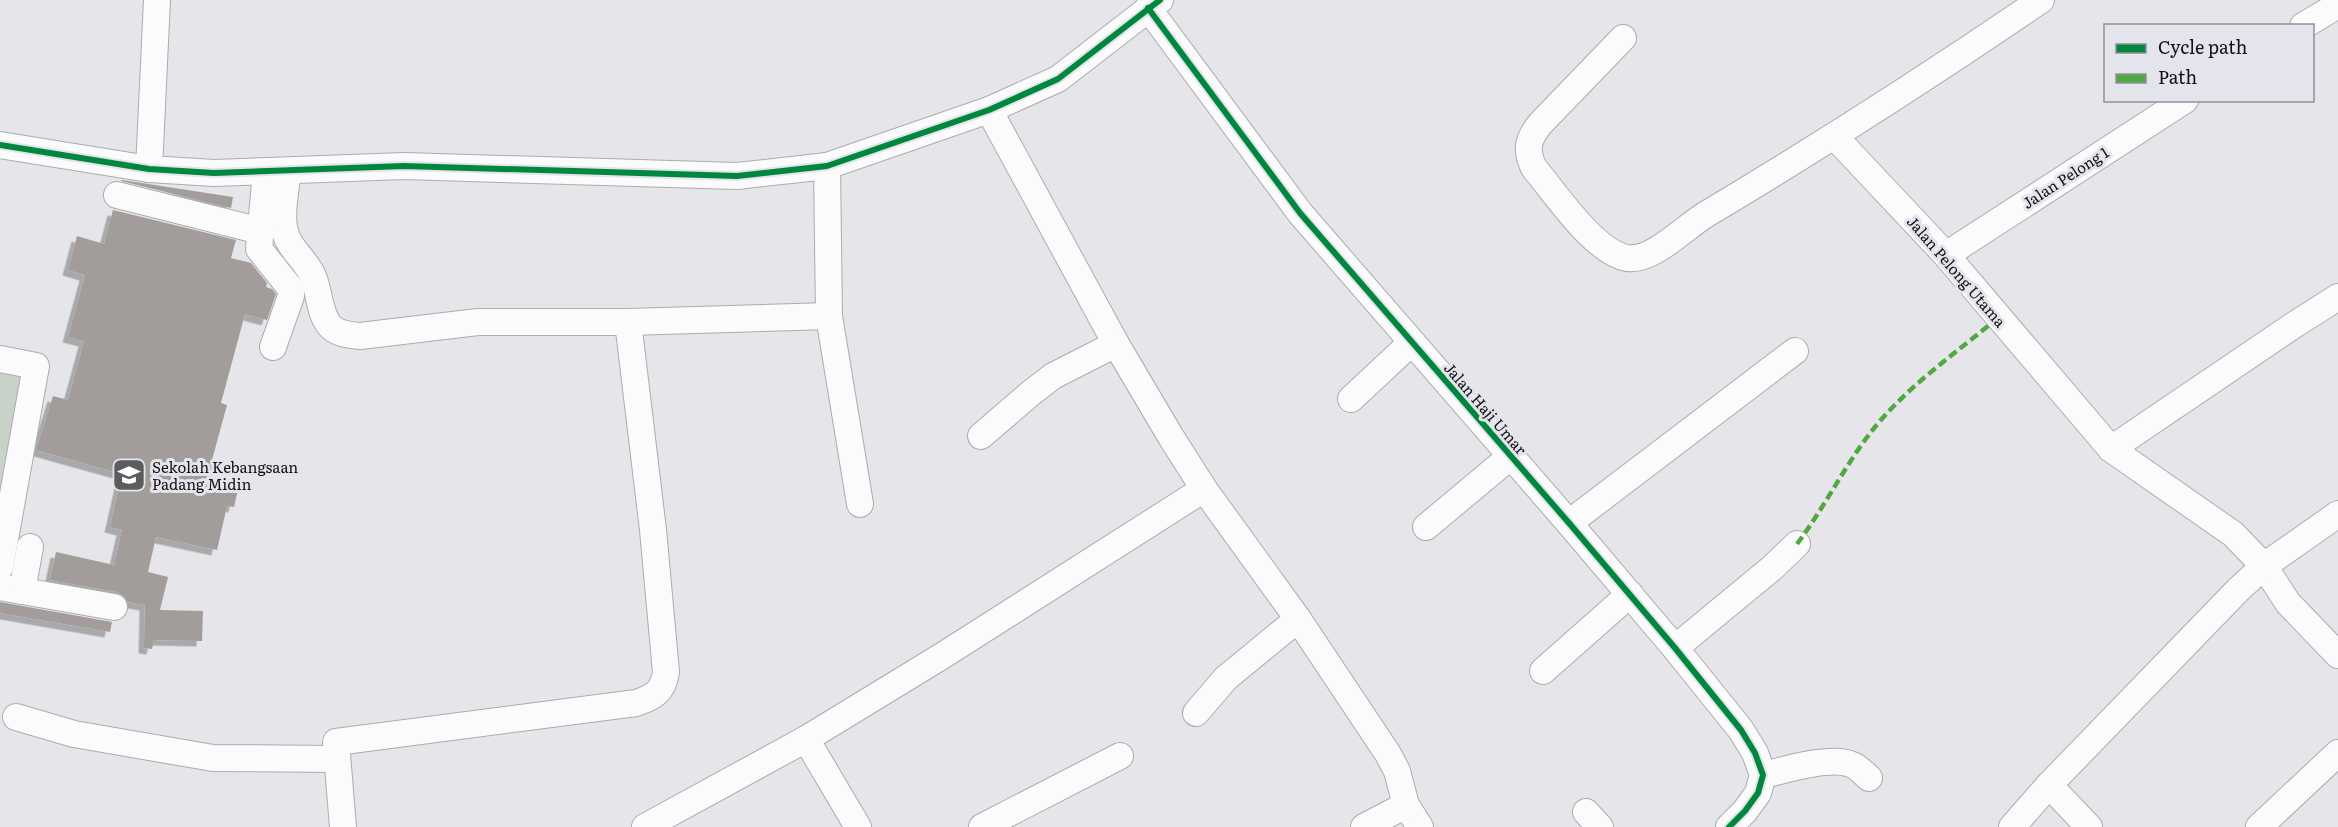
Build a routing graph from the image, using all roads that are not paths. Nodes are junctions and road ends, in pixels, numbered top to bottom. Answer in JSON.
{"nodes":[{"id":1,"x":157,"y":0,"type":"edge"},
{"id":2,"x":2042,"y":0,"type":"edge"},
{"id":3,"x":1154,"y":4,"type":"edge"},
{"id":4,"x":2338,"y":5,"type":"edge"},
{"id":5,"x":2306,"y":24,"type":"edge"},
{"id":6,"x":1623,"y":38,"type":"dead end"},
{"id":7,"x":2182,"y":102,"type":"edge"},
{"id":8,"x":989,"y":110,"type":"junction"},
{"id":9,"x":1835,"y":137,"type":"junction"},
{"id":10,"x":0,"y":145,"type":"edge"},
{"id":11,"x":827,"y":166,"type":"junction"},
{"id":12,"x":149,"y":169,"type":"junction"},
{"id":13,"x":278,"y":172,"type":"junction"},
{"id":14,"x":117,"y":195,"type":"dead end"},
{"id":15,"x":261,"y":231,"type":"junction"},
{"id":16,"x":1946,"y":255,"type":"junction"},
{"id":17,"x":2338,"y":297,"type":"edge"},
{"id":18,"x":829,"y":316,"type":"junction"},
{"id":19,"x":628,"y":322,"type":"junction"},
{"id":20,"x":1412,"y":342,"type":"junction"},
{"id":21,"x":1116,"y":344,"type":"junction"},
{"id":22,"x":273,"y":347,"type":"dead end"},
{"id":23,"x":1795,"y":351,"type":"dead end"},
{"id":24,"x":0,"y":359,"type":"edge"},
{"id":25,"x":1351,"y":399,"type":"dead end"},
{"id":26,"x":981,"y":436,"type":"dead end"},
{"id":27,"x":2111,"y":449,"type":"junction"},
{"id":28,"x":1511,"y":456,"type":"junction"},
{"id":29,"x":1204,"y":489,"type":"junction"},
{"id":30,"x":860,"y":504,"type":"dead end"},
{"id":31,"x":2338,"y":513,"type":"edge"},
{"id":32,"x":1569,"y":523,"type":"junction"},
{"id":33,"x":1426,"y":527,"type":"dead end"},
{"id":34,"x":1797,"y":544,"type":"dead end"},
{"id":35,"x":30,"y":547,"type":"dead end"},
{"id":36,"x":0,"y":563,"type":"edge"},
{"id":37,"x":2264,"y":566,"type":"junction"},
{"id":38,"x":0,"y":567,"type":"edge"},
{"id":39,"x":11,"y":589,"type":"edge"},
{"id":40,"x":1630,"y":594,"type":"junction"},
{"id":41,"x":114,"y":607,"type":"dead end"},
{"id":42,"x":1298,"y":619,"type":"junction"},
{"id":43,"x":1675,"y":648,"type":"junction"},
{"id":44,"x":2338,"y":656,"type":"edge"},
{"id":45,"x":1543,"y":671,"type":"dead end"},
{"id":46,"x":1196,"y":713,"type":"dead end"},
{"id":47,"x":16,"y":717,"type":"dead end"},
{"id":48,"x":806,"y":739,"type":"junction"},
{"id":49,"x":2338,"y":753,"type":"edge"},
{"id":50,"x":1120,"y":756,"type":"dead end"},
{"id":51,"x":337,"y":759,"type":"junction"},
{"id":52,"x":1763,"y":775,"type":"junction"},
{"id":53,"x":1869,"y":778,"type":"dead end"},
{"id":54,"x":2049,"y":785,"type":"junction"},
{"id":55,"x":1406,"y":805,"type":"junction"},
{"id":56,"x":343,"y":827,"type":"edge"},
{"id":57,"x":645,"y":827,"type":"edge"},
{"id":58,"x":858,"y":827,"type":"edge"},
{"id":59,"x":982,"y":827,"type":"edge"},
{"id":60,"x":1364,"y":827,"type":"edge"},
{"id":61,"x":1420,"y":827,"type":"edge"},
{"id":62,"x":1729,"y":827,"type":"edge"},
{"id":63,"x":2012,"y":827,"type":"edge"},
{"id":64,"x":2089,"y":827,"type":"edge"},
{"id":65,"x":2259,"y":827,"type":"edge"}],
"edges":[{"from":1,"to":12,"type":"street"},
{"from":2,"to":9,"type":"street"},
{"from":3,"to":8,"type":"street"},
{"from":3,"to":20,"type":"street","name":"Jalan Haji Umar"},
{"from":4,"to":5,"type":"street"},
{"from":6,"to":9,"type":"street"},
{"from":7,"to":16,"type":"street","name":"Jalan Pelong 1"},
{"from":8,"to":11,"type":"street"},
{"from":8,"to":21,"type":"street"},
{"from":9,"to":16,"type":"street","name":"Jalan Pelong Utama"},
{"from":10,"to":12,"type":"street"},
{"from":11,"to":13,"type":"street"},
{"from":11,"to":18,"type":"street"},
{"from":12,"to":13,"type":"street"},
{"from":13,"to":15,"type":"street"},
{"from":13,"to":19,"type":"street"},
{"from":14,"to":15,"type":"street"},
{"from":15,"to":22,"type":"street"},
{"from":16,"to":27,"type":"street","name":"Jalan Pelong Utama"},
{"from":17,"to":27,"type":"street"},
{"from":18,"to":19,"type":"street"},
{"from":18,"to":30,"type":"street"},
{"from":19,"to":51,"type":"street"},
{"from":20,"to":25,"type":"street"},
{"from":20,"to":28,"type":"street","name":"Jalan Haji Umar"},
{"from":21,"to":26,"type":"street"},
{"from":21,"to":29,"type":"street"},
{"from":23,"to":32,"type":"street"},
{"from":24,"to":36,"type":"street"},
{"from":27,"to":37,"type":"street","name":"Jalan Pelong Utama"},
{"from":28,"to":32,"type":"street","name":"Jalan Haji Umar"},
{"from":28,"to":33,"type":"street"},
{"from":29,"to":42,"type":"street"},
{"from":29,"to":48,"type":"street"},
{"from":31,"to":37,"type":"street"},
{"from":32,"to":40,"type":"street","name":"Jalan Haji Umar"},
{"from":34,"to":43,"type":"street"},
{"from":35,"to":39,"type":"street"},
{"from":36,"to":38,"type":"street"},
{"from":37,"to":44,"type":"street","name":"Jalan Pelong Utama"},
{"from":37,"to":54,"type":"street"},
{"from":39,"to":41,"type":"street"},
{"from":40,"to":43,"type":"street","name":"Jalan Haji Umar"},
{"from":40,"to":45,"type":"street"},
{"from":42,"to":46,"type":"street"},
{"from":42,"to":55,"type":"street"},
{"from":43,"to":52,"type":"street","name":"Jalan Haji Umar"},
{"from":47,"to":51,"type":"street"},
{"from":48,"to":57,"type":"street"},
{"from":48,"to":58,"type":"street"},
{"from":49,"to":65,"type":"street"},
{"from":50,"to":59,"type":"street"},
{"from":51,"to":56,"type":"street"},
{"from":52,"to":53,"type":"street"},
{"from":52,"to":62,"type":"street"},
{"from":54,"to":63,"type":"street"},
{"from":54,"to":64,"type":"street"},
{"from":55,"to":60,"type":"street"},
{"from":55,"to":61,"type":"street"}]}
